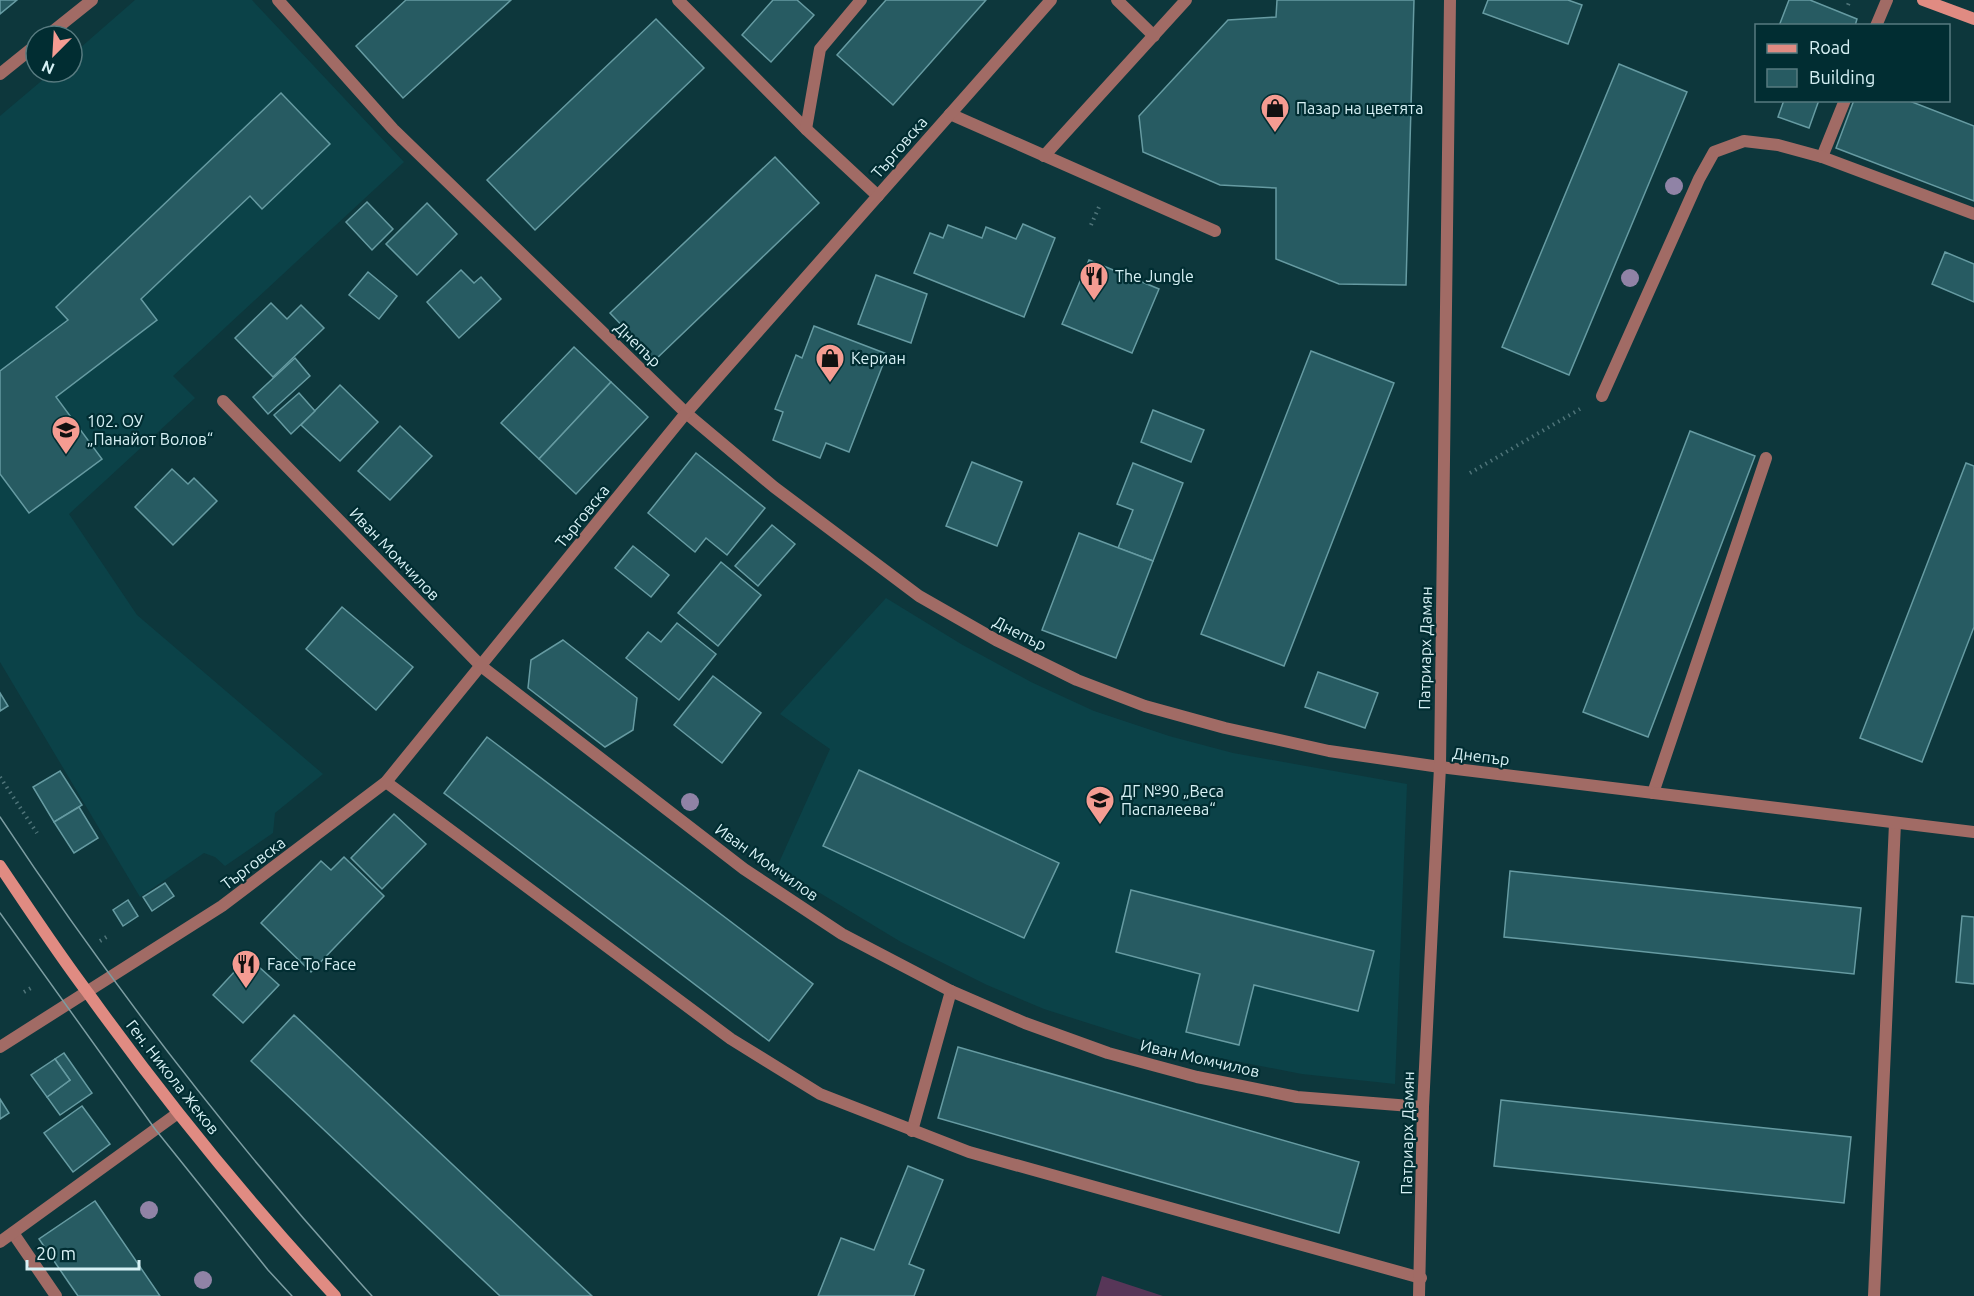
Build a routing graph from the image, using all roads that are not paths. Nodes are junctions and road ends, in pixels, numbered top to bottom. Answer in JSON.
{"nodes":[{"id":1,"x":92,"y":0,"type":"edge"},
{"id":2,"x":278,"y":0,"type":"edge"},
{"id":3,"x":678,"y":0,"type":"edge"},
{"id":4,"x":861,"y":0,"type":"edge"},
{"id":5,"x":1051,"y":0,"type":"edge"},
{"id":6,"x":1117,"y":0,"type":"edge"},
{"id":7,"x":1186,"y":0,"type":"edge"},
{"id":8,"x":1450,"y":0,"type":"edge"},
{"id":9,"x":1887,"y":0,"type":"edge"},
{"id":10,"x":1923,"y":0,"type":"edge"},
{"id":11,"x":1974,"y":19,"type":"edge"},
{"id":12,"x":62,"y":24,"type":"edge"},
{"id":13,"x":1877,"y":24,"type":"edge"},
{"id":14,"x":1154,"y":36,"type":"junction"},
{"id":15,"x":24,"y":55,"type":"edge"},
{"id":16,"x":0,"y":74,"type":"edge"},
{"id":17,"x":1844,"y":102,"type":"edge"},
{"id":18,"x":950,"y":114,"type":"junction"},
{"id":19,"x":806,"y":129,"type":"junction"},
{"id":20,"x":1044,"y":156,"type":"junction"},
{"id":21,"x":1822,"y":157,"type":"junction"},
{"id":22,"x":878,"y":196,"type":"junction"},
{"id":23,"x":1974,"y":214,"type":"edge"},
{"id":24,"x":1215,"y":231,"type":"dead end"},
{"id":25,"x":1602,"y":396,"type":"road end"},
{"id":26,"x":223,"y":401,"type":"dead end"},
{"id":27,"x":686,"y":413,"type":"junction"},
{"id":28,"x":1766,"y":458,"type":"dead end"},
{"id":29,"x":481,"y":666,"type":"junction"},
{"id":30,"x":1440,"y":767,"type":"junction"},
{"id":31,"x":386,"y":782,"type":"junction"},
{"id":32,"x":1653,"y":794,"type":"junction"},
{"id":33,"x":1895,"y":823,"type":"junction"},
{"id":34,"x":1974,"y":832,"type":"edge"},
{"id":35,"x":0,"y":866,"type":"edge"},
{"id":36,"x":951,"y":991,"type":"junction"},
{"id":37,"x":87,"y":992,"type":"junction"},
{"id":38,"x":0,"y":1047,"type":"edge"},
{"id":39,"x":1423,"y":1107,"type":"junction"},
{"id":40,"x":177,"y":1113,"type":"junction"},
{"id":41,"x":912,"y":1131,"type":"junction"},
{"id":42,"x":13,"y":1233,"type":"junction"},
{"id":43,"x":0,"y":1242,"type":"edge"},
{"id":44,"x":1421,"y":1278,"type":"junction"},
{"id":45,"x":56,"y":1296,"type":"edge"},
{"id":46,"x":335,"y":1296,"type":"edge"},
{"id":47,"x":1419,"y":1296,"type":"edge"},
{"id":48,"x":1874,"y":1296,"type":"edge"}],
"edges":[{"from":1,"to":12,"type":"street"},
{"from":2,"to":27,"type":"street","name":"Днепър"},
{"from":3,"to":19,"type":"street"},
{"from":4,"to":19,"type":"street"},
{"from":5,"to":18,"type":"street","name":"Търговска"},
{"from":6,"to":14,"type":"street"},
{"from":7,"to":14,"type":"street"},
{"from":8,"to":30,"type":"street","name":"Патриарх Дамян"},
{"from":9,"to":13,"type":"street"},
{"from":10,"to":11,"type":"street"},
{"from":14,"to":20,"type":"street"},
{"from":15,"to":16,"type":"street"},
{"from":17,"to":21,"type":"street"},
{"from":18,"to":20,"type":"street"},
{"from":18,"to":22,"type":"street","name":"Търговска"},
{"from":19,"to":22,"type":"street"},
{"from":20,"to":24,"type":"street"},
{"from":21,"to":23,"type":"street"},
{"from":21,"to":25,"type":"street"},
{"from":22,"to":27,"type":"street","name":"Търговска"},
{"from":26,"to":29,"type":"street","name":"Иван Момчилов"},
{"from":27,"to":29,"type":"street","name":"Търговска"},
{"from":27,"to":30,"type":"street","name":"Днепър"},
{"from":28,"to":32,"type":"street"},
{"from":29,"to":31,"type":"street","name":"Търговска"},
{"from":29,"to":36,"type":"street","name":"Иван Момчилов"},
{"from":30,"to":32,"type":"street","name":"Днепър"},
{"from":30,"to":39,"type":"street","name":"Патриарх Дамян"},
{"from":31,"to":37,"type":"street","name":"Търговска"},
{"from":31,"to":41,"type":"street"},
{"from":32,"to":33,"type":"street","name":"Днепър"},
{"from":33,"to":34,"type":"street","name":"Днепър"},
{"from":33,"to":48,"type":"street"},
{"from":35,"to":37,"type":"street","name":"Ген. Никола Жеков"},
{"from":36,"to":39,"type":"street","name":"Иван Момчилов"},
{"from":36,"to":41,"type":"street"},
{"from":37,"to":38,"type":"street","name":"Търговска"},
{"from":37,"to":40,"type":"street","name":"Ген. Никола Жеков"},
{"from":39,"to":44,"type":"street","name":"Патриарх Дамян"},
{"from":40,"to":42,"type":"street"},
{"from":40,"to":46,"type":"street","name":"Ген. Никола Жеков"},
{"from":41,"to":44,"type":"street"},
{"from":42,"to":43,"type":"street"},
{"from":42,"to":45,"type":"street"},
{"from":44,"to":47,"type":"street","name":"Патриарх Дамян"}]}
